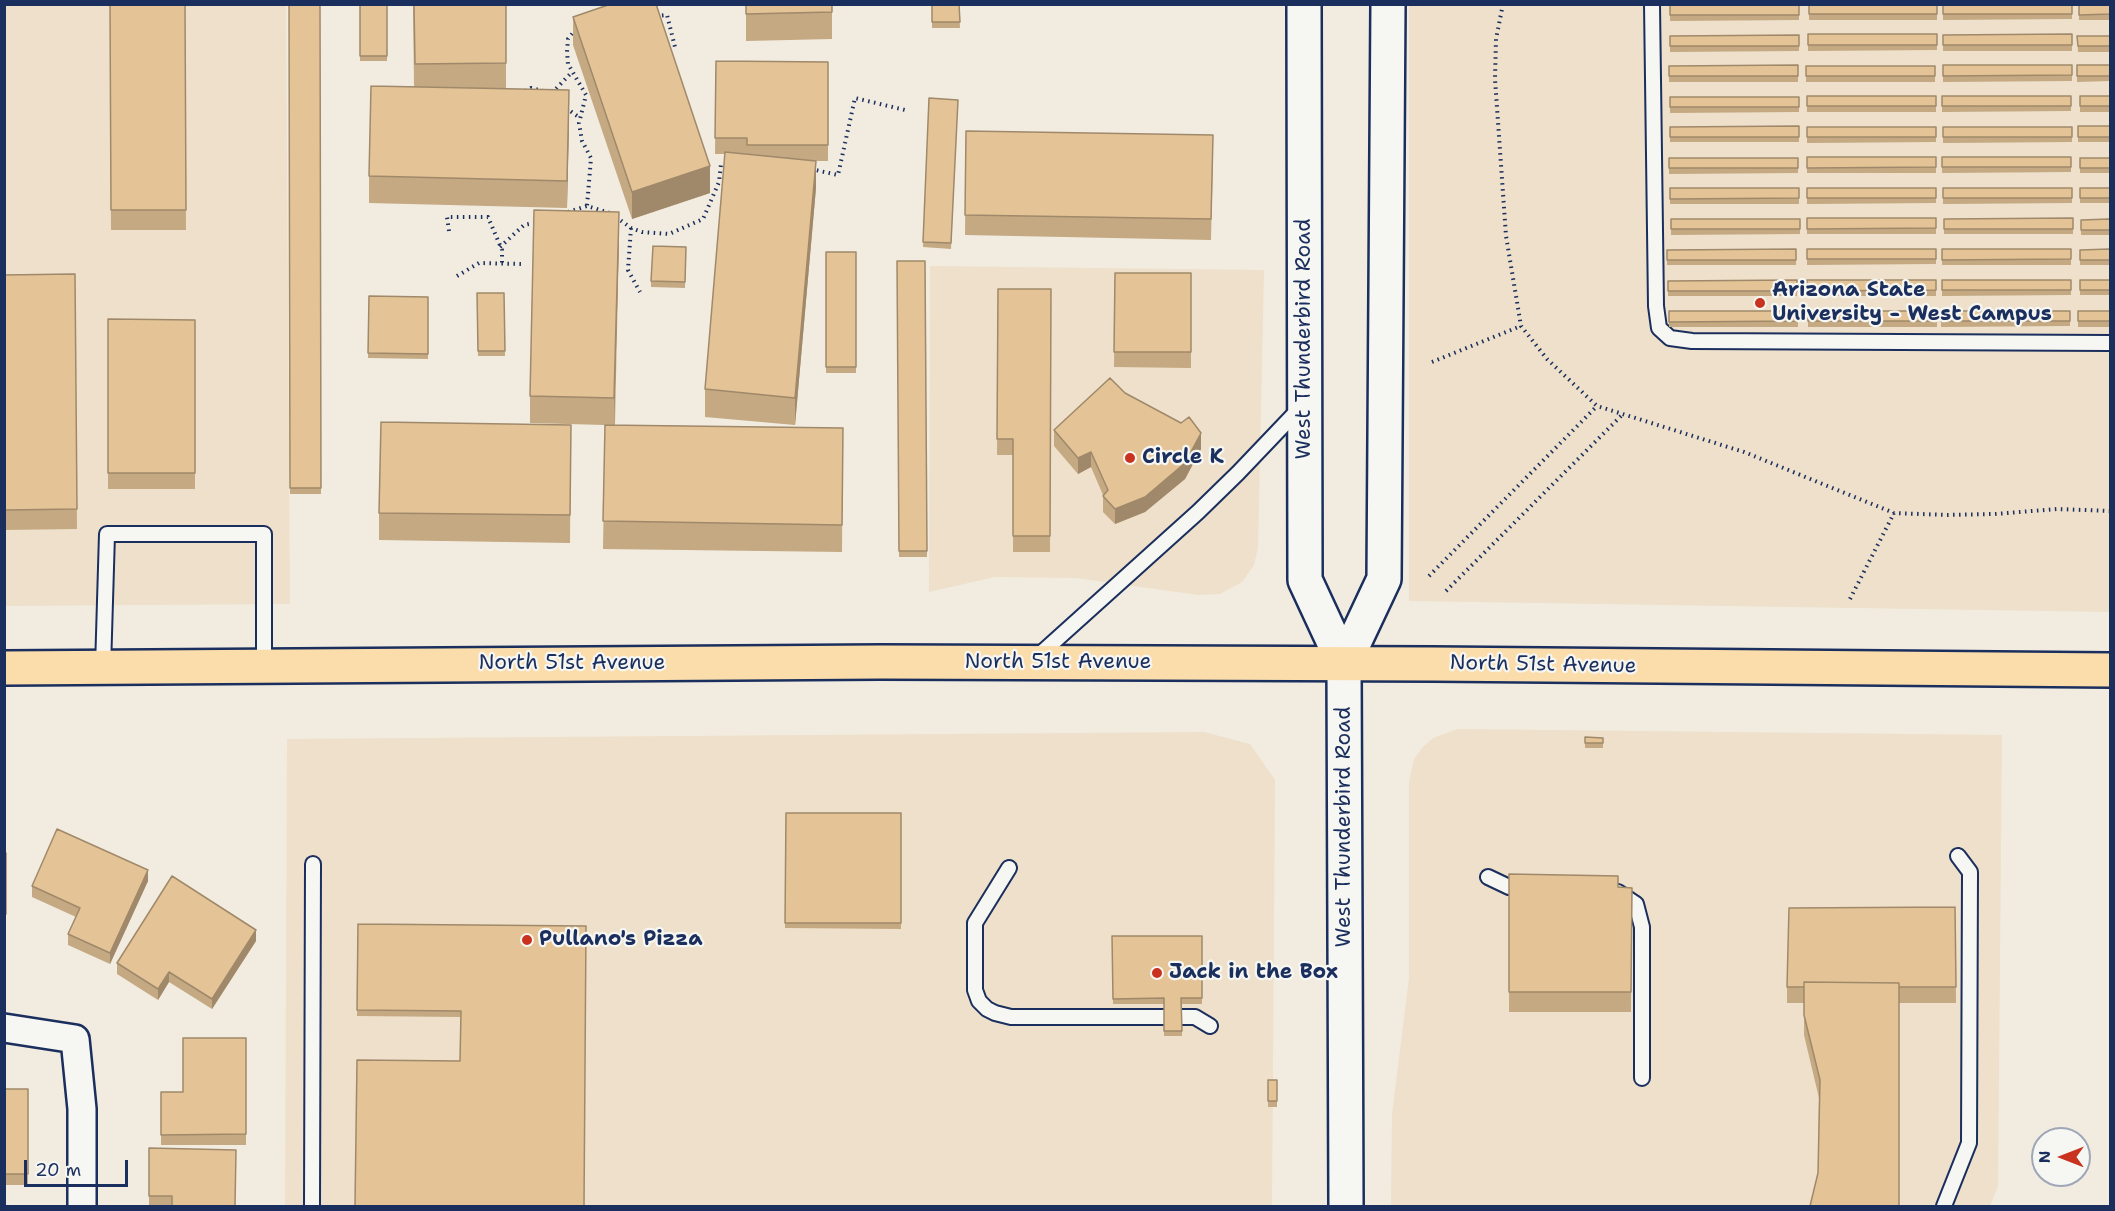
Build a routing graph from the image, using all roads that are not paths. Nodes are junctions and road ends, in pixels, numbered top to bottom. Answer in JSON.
{"nodes":[{"id":1,"x":1304,"y":4,"type":"edge"},
{"id":2,"x":1388,"y":4,"type":"edge"},
{"id":3,"x":1652,"y":4,"type":"edge"},
{"id":4,"x":2110,"y":343,"type":"edge"},
{"id":5,"x":1305,"y":402,"type":"junction"},
{"id":6,"x":1032,"y":662,"type":"junction"},
{"id":7,"x":1344,"y":664,"type":"junction"},
{"id":8,"x":264,"y":666,"type":"junction"},
{"id":9,"x":4,"y":668,"type":"edge"},
{"id":10,"x":103,"y":668,"type":"junction"},
{"id":11,"x":2110,"y":670,"type":"edge"},
{"id":12,"x":1958,"y":856,"type":"dead end"},
{"id":13,"x":313,"y":864,"type":"dead end"},
{"id":14,"x":1009,"y":868,"type":"dead end"},
{"id":15,"x":1488,"y":878,"type":"dead end"},
{"id":16,"x":1544,"y":887,"type":"edge"},
{"id":17,"x":1602,"y":887,"type":"edge"},
{"id":18,"x":1164,"y":1017,"type":"edge"},
{"id":19,"x":1182,"y":1017,"type":"edge"},
{"id":20,"x":1210,"y":1026,"type":"dead end"},
{"id":21,"x":4,"y":1028,"type":"edge"},
{"id":22,"x":1641,"y":1078,"type":"dead end"},
{"id":23,"x":82,"y":1206,"type":"edge"},
{"id":24,"x":312,"y":1206,"type":"edge"},
{"id":25,"x":1346,"y":1206,"type":"edge"},
{"id":26,"x":1944,"y":1206,"type":"edge"}],
"edges":[{"from":1,"to":5,"type":"main road","name":"West Thunderbird Road"},
{"from":2,"to":7,"type":"main road","name":"West Thunderbird Road"},
{"from":3,"to":4,"type":"lane"},
{"from":5,"to":6,"type":"lane"},
{"from":5,"to":7,"type":"main road","name":"West Thunderbird Road"},
{"from":6,"to":7,"type":"main road","name":"North 51st Avenue"},
{"from":6,"to":8,"type":"main road","name":"North 51st Avenue"},
{"from":7,"to":11,"type":"main road","name":"North 51st Avenue"},
{"from":7,"to":25,"type":"main road","name":"West Thunderbird Road"},
{"from":8,"to":10,"type":"main road","name":"North 51st Avenue"},
{"from":8,"to":10,"type":"lane"},
{"from":9,"to":10,"type":"main road","name":"North 51st Avenue"},
{"from":12,"to":26,"type":"lane"},
{"from":13,"to":24,"type":"lane"},
{"from":14,"to":18,"type":"lane"},
{"from":15,"to":16,"type":"lane"},
{"from":17,"to":22,"type":"lane"},
{"from":19,"to":20,"type":"lane"},
{"from":21,"to":23,"type":"street"}]}
